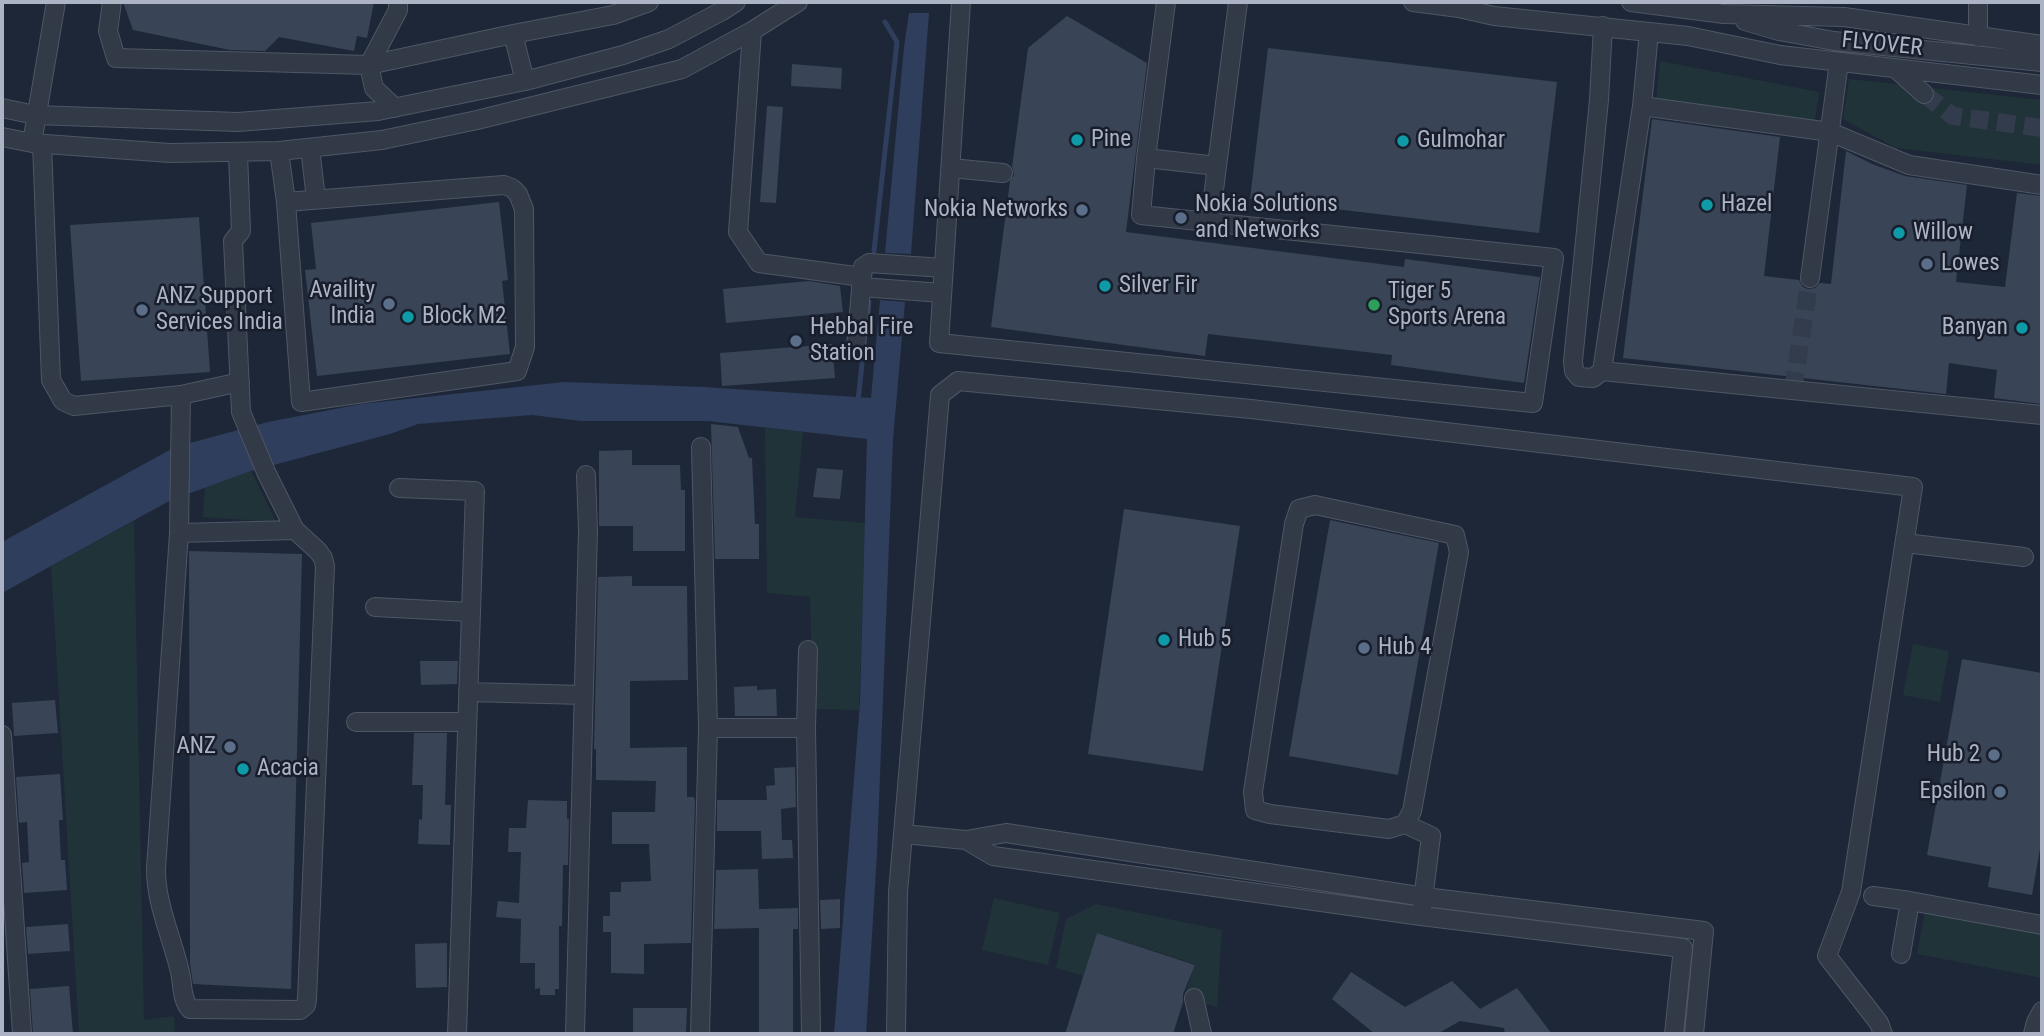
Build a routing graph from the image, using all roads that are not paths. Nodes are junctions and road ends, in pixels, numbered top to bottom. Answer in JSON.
{"nodes":[{"id":1,"x":56,"y":2,"type":"edge"},
{"id":2,"x":112,"y":2,"type":"edge"},
{"id":3,"x":398,"y":2,"type":"edge"},
{"id":4,"x":649,"y":2,"type":"edge"},
{"id":5,"x":736,"y":2,"type":"edge"},
{"id":6,"x":798,"y":2,"type":"edge"},
{"id":7,"x":961,"y":2,"type":"edge"},
{"id":8,"x":1166,"y":2,"type":"edge"},
{"id":9,"x":1238,"y":2,"type":"edge"},
{"id":10,"x":1413,"y":2,"type":"edge"},
{"id":11,"x":1631,"y":2,"type":"edge"},
{"id":12,"x":1978,"y":2,"type":"edge"},
{"id":13,"x":1724,"y":14,"type":"junction"},
{"id":14,"x":1603,"y":26,"type":"junction"},
{"id":15,"x":752,"y":31,"type":"junction"},
{"id":16,"x":1649,"y":32,"type":"junction"},
{"id":17,"x":513,"y":33,"type":"junction"},
{"id":18,"x":1978,"y":37,"type":"junction"},
{"id":19,"x":2042,"y":45,"type":"edge"},
{"id":20,"x":1839,"y":62,"type":"junction"},
{"id":21,"x":2042,"y":62,"type":"edge"},
{"id":22,"x":369,"y":65,"type":"junction"},
{"id":23,"x":1895,"y":68,"type":"junction"},
{"id":24,"x":525,"y":81,"type":"junction"},
{"id":25,"x":2042,"y":85,"type":"edge"},
{"id":26,"x":1924,"y":94,"type":"tunnel mouth"},
{"id":27,"x":1642,"y":106,"type":"junction"},
{"id":28,"x":2,"y":108,"type":"edge"},
{"id":29,"x":395,"y":108,"type":"junction"},
{"id":30,"x":36,"y":115,"type":"junction"},
{"id":31,"x":1830,"y":132,"type":"junction"},
{"id":32,"x":2,"y":137,"type":"edge"},
{"id":33,"x":37,"y":144,"type":"junction"},
{"id":34,"x":310,"y":148,"type":"junction"},
{"id":35,"x":279,"y":151,"type":"junction"},
{"id":36,"x":238,"y":153,"type":"junction"},
{"id":37,"x":1146,"y":158,"type":"junction"},
{"id":38,"x":1217,"y":166,"type":"junction"},
{"id":39,"x":951,"y":168,"type":"junction"},
{"id":40,"x":1003,"y":173,"type":"dead end"},
{"id":41,"x":2042,"y":185,"type":"edge"},
{"id":42,"x":316,"y":198,"type":"junction"},
{"id":43,"x":286,"y":202,"type":"junction"},
{"id":44,"x":1210,"y":222,"type":"junction"},
{"id":45,"x":944,"y":268,"type":"junction"},
{"id":46,"x":1810,"y":278,"type":"tunnel mouth"},
{"id":47,"x":861,"y":282,"type":"junction"},
{"id":48,"x":942,"y":293,"type":"junction"},
{"id":49,"x":856,"y":347,"type":"dead end"},
{"id":50,"x":1602,"y":371,"type":"junction"},
{"id":51,"x":240,"y":382,"type":"junction"},
{"id":52,"x":181,"y":396,"type":"junction"},
{"id":53,"x":2042,"y":415,"type":"edge"},
{"id":54,"x":701,"y":447,"type":"dead end"},
{"id":55,"x":586,"y":475,"type":"dead end"},
{"id":56,"x":399,"y":488,"type":"dead end"},
{"id":57,"x":295,"y":530,"type":"junction"},
{"id":58,"x":179,"y":533,"type":"junction"},
{"id":59,"x":1905,"y":543,"type":"junction"},
{"id":60,"x":2024,"y":557,"type":"dead end"},
{"id":61,"x":375,"y":607,"type":"dead end"},
{"id":62,"x":470,"y":612,"type":"junction"},
{"id":63,"x":808,"y":650,"type":"dead end"},
{"id":64,"x":468,"y":692,"type":"junction"},
{"id":65,"x":584,"y":695,"type":"junction"},
{"id":66,"x":356,"y":722,"type":"dead end"},
{"id":67,"x":467,"y":722,"type":"junction"},
{"id":68,"x":708,"y":728,"type":"junction"},
{"id":69,"x":806,"y":728,"type":"junction"},
{"id":70,"x":2,"y":735,"type":"edge"},
{"id":71,"x":4,"y":815,"type":"edge"},
{"id":72,"x":1405,"y":824,"type":"junction"},
{"id":73,"x":902,"y":834,"type":"junction"},
{"id":74,"x":966,"y":841,"type":"junction"},
{"id":75,"x":1873,"y":895,"type":"dead end"},
{"id":76,"x":1425,"y":897,"type":"junction"},
{"id":77,"x":1910,"y":901,"type":"junction"},
{"id":78,"x":1421,"y":916,"type":"junction"},
{"id":79,"x":2042,"y":925,"type":"edge"},
{"id":80,"x":8,"y":933,"type":"edge"},
{"id":81,"x":1901,"y":954,"type":"dead end"},
{"id":82,"x":1194,"y":998,"type":"dead end"},
{"id":83,"x":11,"y":1005,"type":"edge"},
{"id":84,"x":2042,"y":1011,"type":"edge"},
{"id":85,"x":22,"y":1034,"type":"edge"},
{"id":86,"x":457,"y":1034,"type":"edge"},
{"id":87,"x":575,"y":1034,"type":"edge"},
{"id":88,"x":700,"y":1034,"type":"edge"},
{"id":89,"x":811,"y":1034,"type":"edge"},
{"id":90,"x":896,"y":1034,"type":"edge"},
{"id":91,"x":1202,"y":1034,"type":"edge"},
{"id":92,"x":1674,"y":1034,"type":"edge"},
{"id":93,"x":1694,"y":1034,"type":"edge"},
{"id":94,"x":1883,"y":1034,"type":"edge"},
{"id":95,"x":2033,"y":1034,"type":"edge"}],
"edges":[{"from":1,"to":30,"type":"street"},
{"from":2,"to":22,"type":"street"},
{"from":3,"to":22,"type":"street"},
{"from":4,"to":17,"type":"street"},
{"from":5,"to":24,"type":"street"},
{"from":6,"to":15,"type":"street"},
{"from":7,"to":39,"type":"street"},
{"from":8,"to":37,"type":"street"},
{"from":9,"to":38,"type":"street"},
{"from":10,"to":14,"type":"street"},
{"from":11,"to":13,"type":"street"},
{"from":12,"to":18,"type":"street"},
{"from":13,"to":18,"type":"street"},
{"from":13,"to":21,"type":"street","name":"FLYOVER"},
{"from":14,"to":16,"type":"street"},
{"from":14,"to":50,"type":"street"},
{"from":15,"to":34,"type":"street"},
{"from":15,"to":47,"type":"street"},
{"from":16,"to":20,"type":"street"},
{"from":16,"to":27,"type":"street"},
{"from":17,"to":22,"type":"street"},
{"from":17,"to":24,"type":"street"},
{"from":18,"to":19,"type":"street"},
{"from":20,"to":23,"type":"street"},
{"from":20,"to":31,"type":"street"},
{"from":22,"to":29,"type":"street"},
{"from":23,"to":25,"type":"street"},
{"from":23,"to":26,"type":"street"},
{"from":24,"to":29,"type":"street"},
{"from":27,"to":31,"type":"street"},
{"from":27,"to":50,"type":"street"},
{"from":28,"to":30,"type":"street"},
{"from":29,"to":30,"type":"street"},
{"from":30,"to":33,"type":"street"},
{"from":31,"to":41,"type":"street"},
{"from":31,"to":46,"type":"street"},
{"from":32,"to":33,"type":"street"},
{"from":33,"to":36,"type":"street"},
{"from":33,"to":52,"type":"street"},
{"from":34,"to":35,"type":"street"},
{"from":34,"to":42,"type":"street"},
{"from":35,"to":36,"type":"street"},
{"from":35,"to":43,"type":"street"},
{"from":36,"to":51,"type":"street"},
{"from":37,"to":38,"type":"street"},
{"from":37,"to":44,"type":"street"},
{"from":38,"to":44,"type":"street"},
{"from":39,"to":40,"type":"street"},
{"from":39,"to":45,"type":"street"},
{"from":42,"to":43,"type":"street"},
{"from":42,"to":43,"type":"street"},
{"from":44,"to":48,"type":"street"},
{"from":45,"to":47,"type":"street"},
{"from":45,"to":48,"type":"street"},
{"from":47,"to":48,"type":"street"},
{"from":47,"to":49,"type":"street"},
{"from":50,"to":53,"type":"street"},
{"from":51,"to":52,"type":"street"},
{"from":51,"to":57,"type":"street"},
{"from":52,"to":58,"type":"street"},
{"from":54,"to":68,"type":"street"},
{"from":55,"to":65,"type":"street"},
{"from":56,"to":62,"type":"street"},
{"from":57,"to":58,"type":"street"},
{"from":57,"to":58,"type":"street"},
{"from":59,"to":60,"type":"street"},
{"from":59,"to":73,"type":"street"},
{"from":59,"to":94,"type":"street"},
{"from":61,"to":62,"type":"street"},
{"from":62,"to":64,"type":"street"},
{"from":63,"to":69,"type":"street"},
{"from":64,"to":65,"type":"street"},
{"from":64,"to":67,"type":"street"},
{"from":65,"to":87,"type":"street"},
{"from":66,"to":67,"type":"street"},
{"from":67,"to":86,"type":"street"},
{"from":68,"to":69,"type":"street"},
{"from":68,"to":88,"type":"street"},
{"from":69,"to":89,"type":"street"},
{"from":70,"to":71,"type":"street"},
{"from":71,"to":80,"type":"street"},
{"from":72,"to":72,"type":"street"},
{"from":72,"to":76,"type":"street"},
{"from":73,"to":74,"type":"street"},
{"from":73,"to":90,"type":"street"},
{"from":74,"to":76,"type":"street"},
{"from":74,"to":78,"type":"street"},
{"from":75,"to":77,"type":"street"},
{"from":76,"to":78,"type":"street"},
{"from":76,"to":93,"type":"street"},
{"from":77,"to":79,"type":"street"},
{"from":77,"to":81,"type":"street"},
{"from":78,"to":92,"type":"street"},
{"from":80,"to":83,"type":"street"},
{"from":82,"to":91,"type":"street"},
{"from":83,"to":85,"type":"street"},
{"from":84,"to":95,"type":"street"}]}
